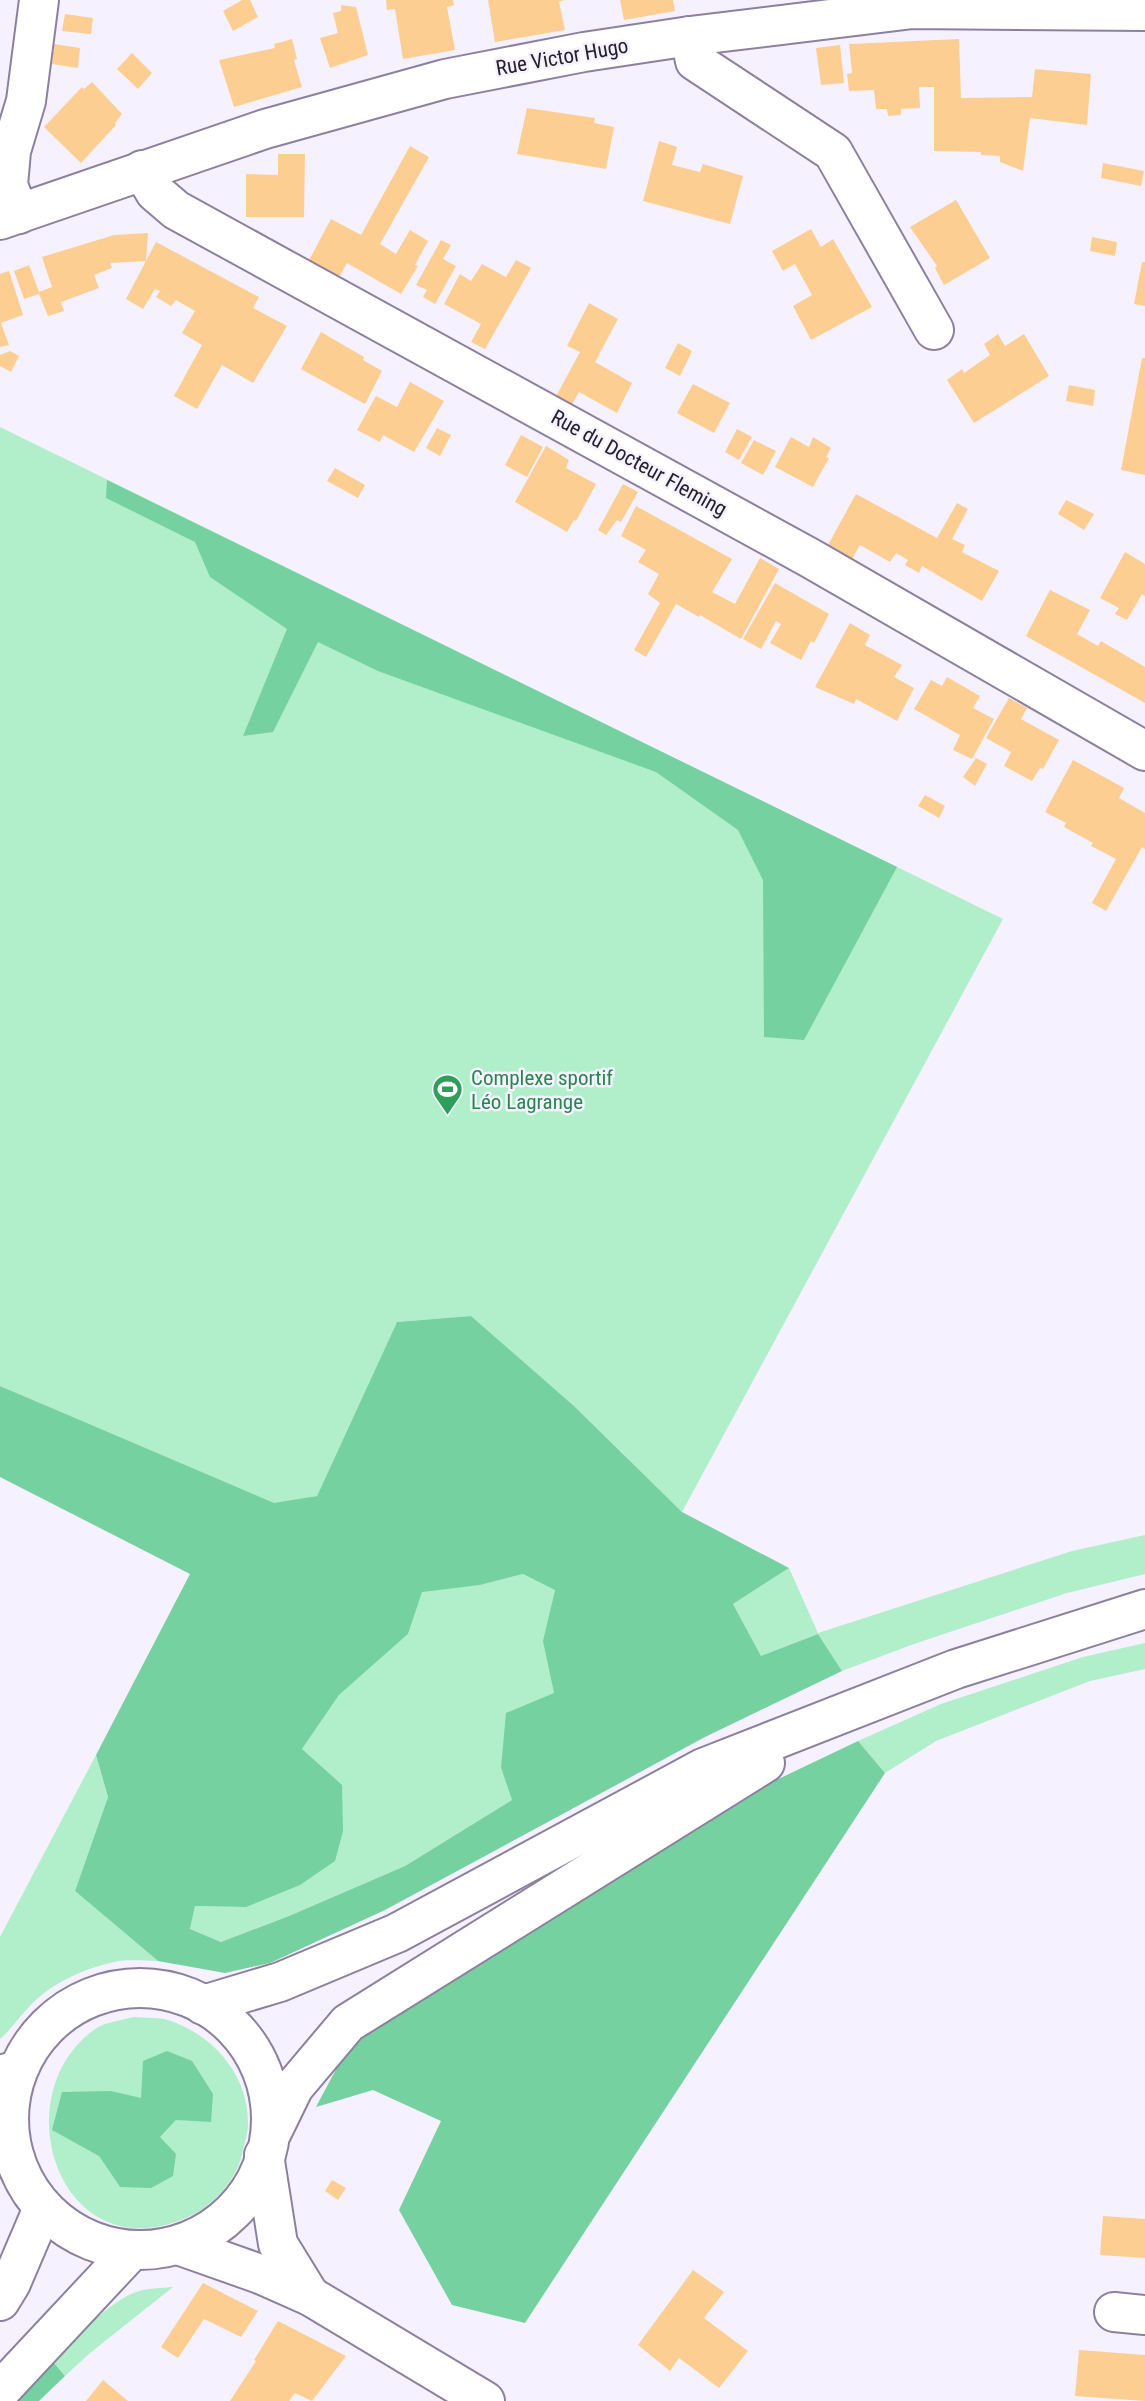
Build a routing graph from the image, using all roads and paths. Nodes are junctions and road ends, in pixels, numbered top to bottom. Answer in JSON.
{"nodes":[{"id":1,"x":39,"y":0,"type":"edge"},
{"id":2,"x":1145,"y":11,"type":"edge"},
{"id":3,"x":690,"y":36,"type":"junction"},
{"id":4,"x":6,"y":145,"type":"edge"},
{"id":5,"x":142,"y":170,"type":"junction"},
{"id":6,"x":9,"y":217,"type":"edge"},
{"id":7,"x":934,"y":330,"type":"dead end"},
{"id":8,"x":1145,"y":751,"type":"edge"},
{"id":9,"x":1145,"y":1609,"type":"edge"},
{"id":10,"x":845,"y":1714,"type":"junction"},
{"id":11,"x":203,"y":2005,"type":"junction"},
{"id":12,"x":9,"y":2072,"type":"edge"},
{"id":13,"x":267,"y":2145,"type":"junction"},
{"id":14,"x":7,"y":2154,"type":"edge"},
{"id":15,"x":43,"y":2208,"type":"junction"},
{"id":16,"x":177,"y":2245,"type":"junction"},
{"id":17,"x":131,"y":2250,"type":"junction"},
{"id":18,"x":310,"y":2296,"type":"junction"},
{"id":19,"x":0,"y":2301,"type":"edge"},
{"id":20,"x":0,"y":2391,"type":"edge"},
{"id":21,"x":485,"y":2401,"type":"edge"}],
"edges":[{"from":1,"to":4,"type":"street"},
{"from":2,"to":3,"type":"street","name":"Rue Victor Hugo"},
{"from":3,"to":5,"type":"street","name":"Rue Victor Hugo"},
{"from":3,"to":7,"type":"street"},
{"from":4,"to":6,"type":"street"},
{"from":5,"to":6,"type":"street","name":"Rue Victor Hugo"},
{"from":5,"to":8,"type":"street","name":"Rue du Docteur Fleming"},
{"from":9,"to":10,"type":"street"},
{"from":10,"to":11,"type":"street"},
{"from":10,"to":13,"type":"street"},
{"from":11,"to":12,"type":"street"},
{"from":11,"to":13,"type":"street"},
{"from":12,"to":14,"type":"street"},
{"from":13,"to":16,"type":"street"},
{"from":13,"to":18,"type":"street"},
{"from":14,"to":15,"type":"street"},
{"from":15,"to":17,"type":"street"},
{"from":15,"to":19,"type":"street"},
{"from":16,"to":17,"type":"street"},
{"from":16,"to":18,"type":"street"},
{"from":17,"to":20,"type":"street"},
{"from":18,"to":21,"type":"street"}]}
